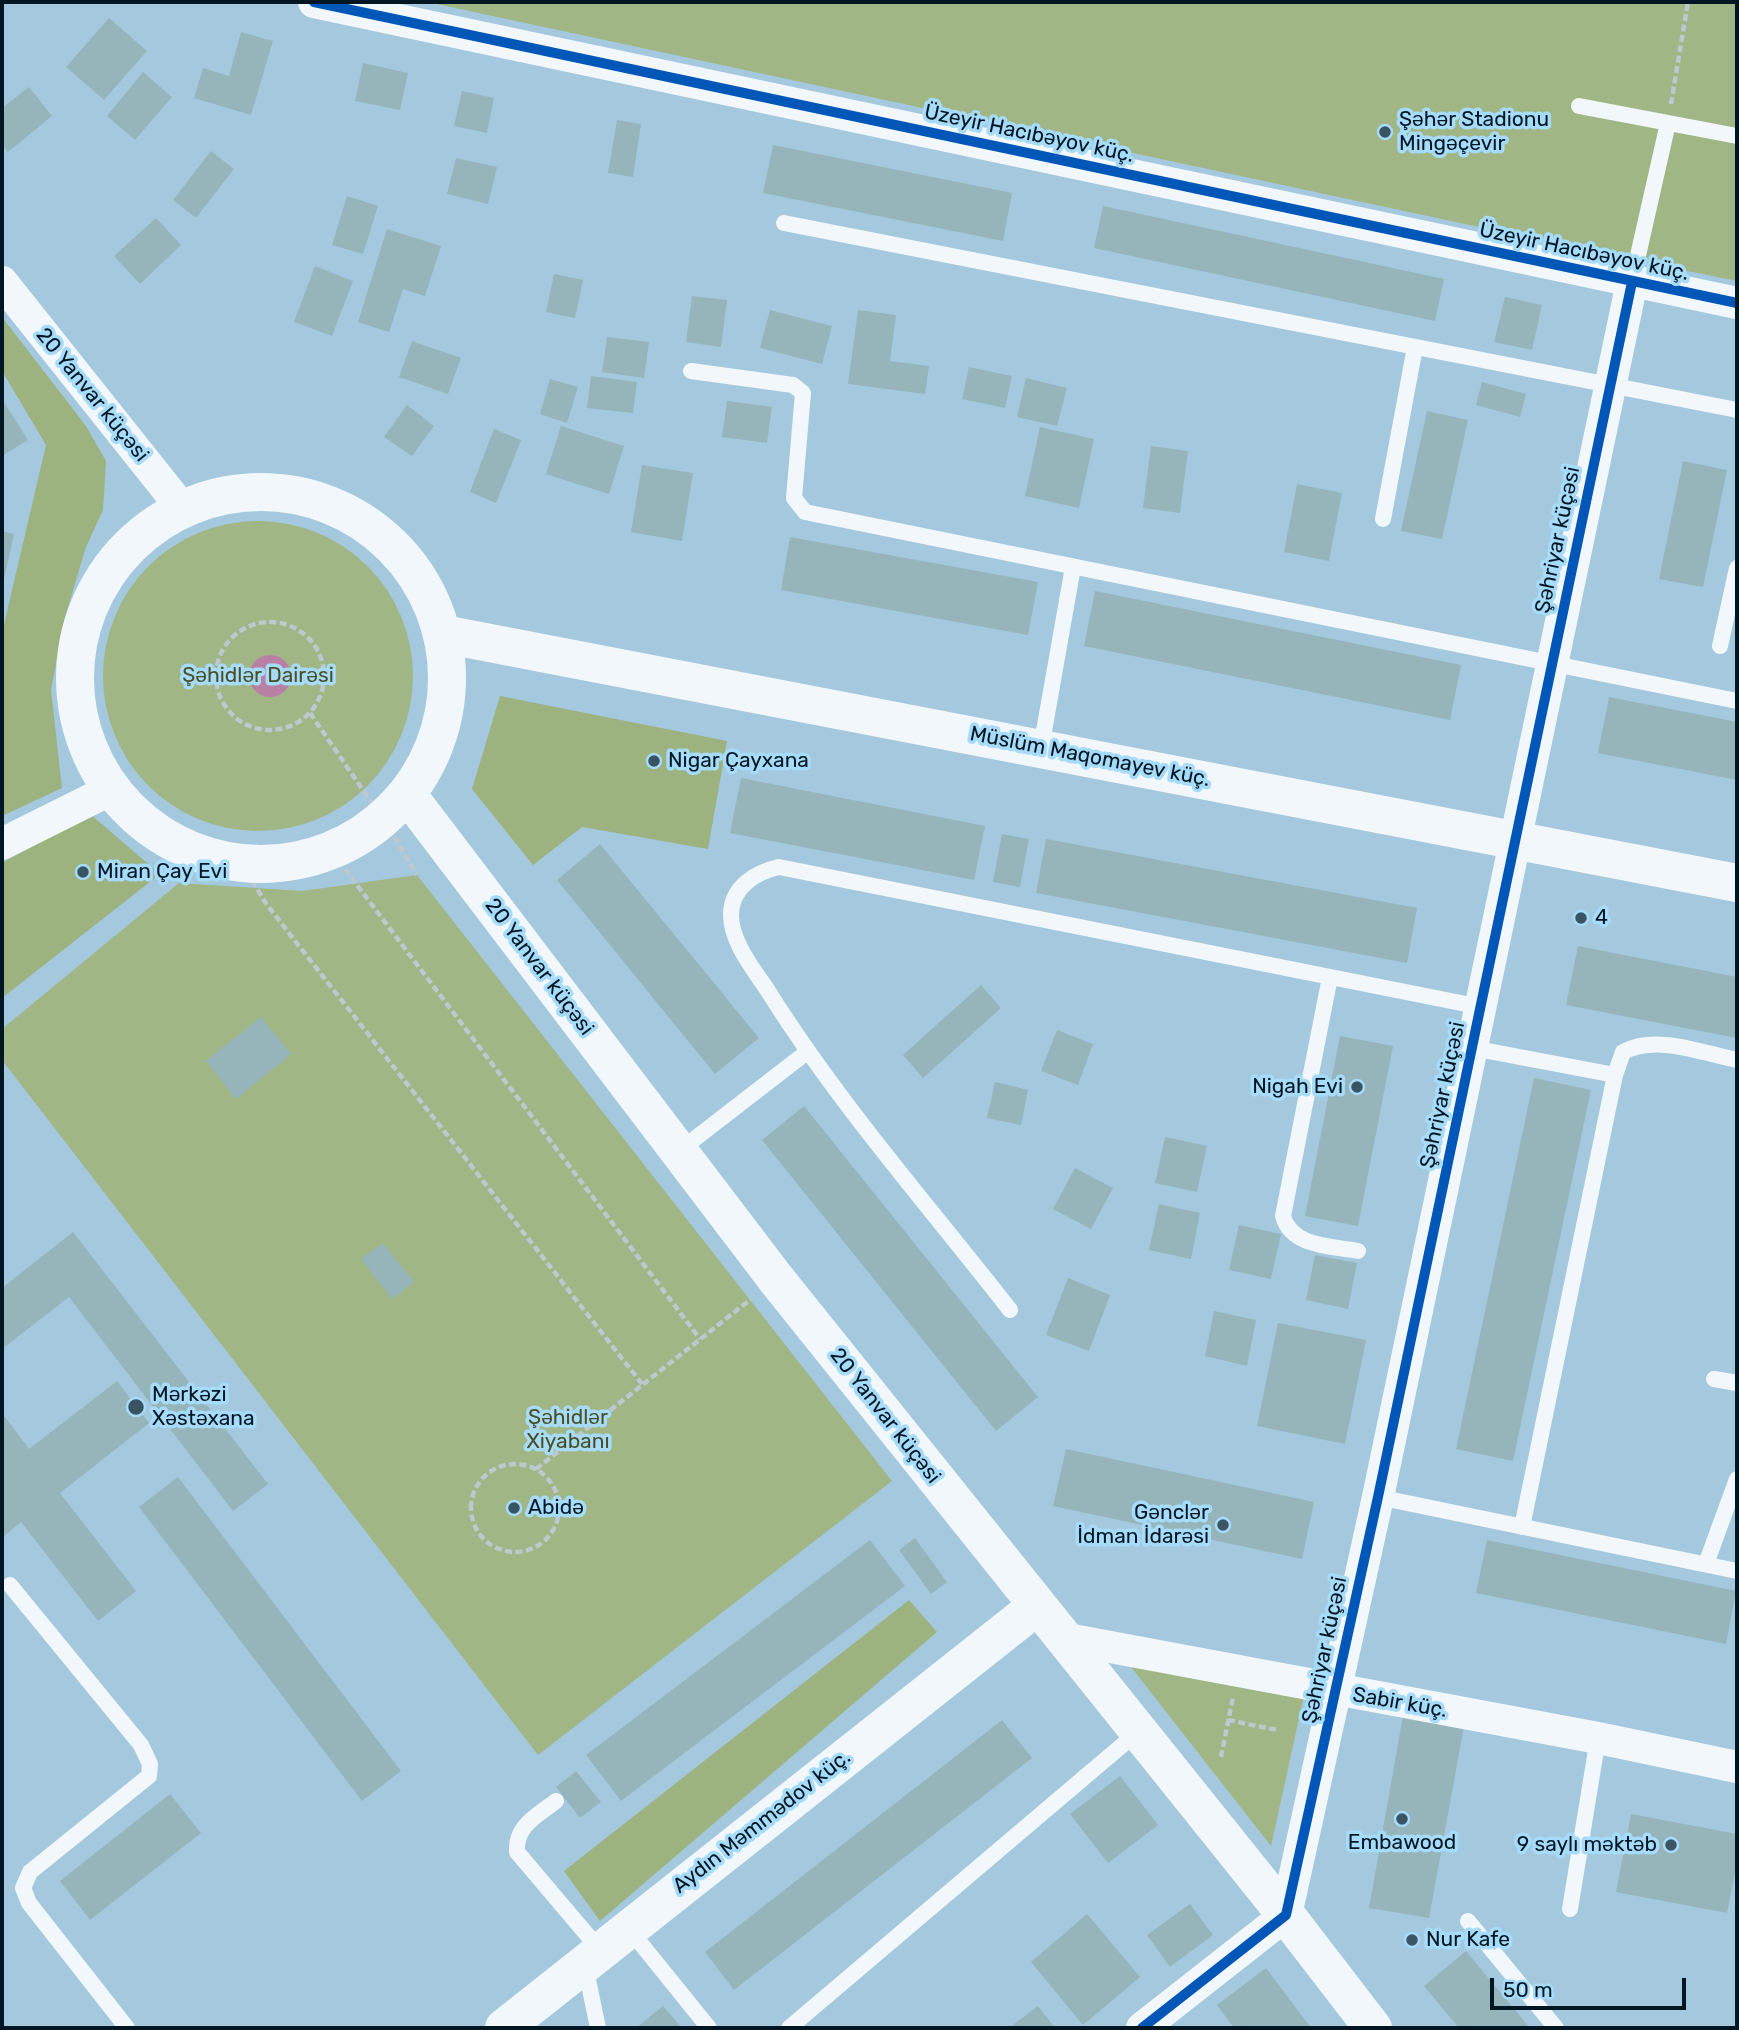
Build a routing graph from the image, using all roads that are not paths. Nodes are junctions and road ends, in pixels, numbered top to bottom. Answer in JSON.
{"nodes":[{"id":1,"x":320,"y":2,"type":"edge"},
{"id":2,"x":1579,"y":106,"type":"dead end"},
{"id":3,"x":1668,"y":123,"type":"junction"},
{"id":4,"x":1737,"y":136,"type":"edge"},
{"id":5,"x":784,"y":223,"type":"dead end"},
{"id":6,"x":2,"y":282,"type":"edge"},
{"id":7,"x":1632,"y":282,"type":"junction"},
{"id":8,"x":1737,"y":303,"type":"edge"},
{"id":9,"x":1415,"y":347,"type":"junction"},
{"id":10,"x":691,"y":371,"type":"dead end"},
{"id":11,"x":1610,"y":385,"type":"junction"},
{"id":12,"x":1737,"y":410,"type":"edge"},
{"id":13,"x":182,"y":508,"type":"junction"},
{"id":14,"x":1383,"y":519,"type":"dead end"},
{"id":15,"x":1073,"y":567,"type":"junction"},
{"id":16,"x":1737,"y":568,"type":"edge"},
{"id":17,"x":443,"y":634,"type":"junction"},
{"id":18,"x":1720,"y":646,"type":"dead end"},
{"id":19,"x":1551,"y":664,"type":"junction"},
{"id":20,"x":1737,"y":701,"type":"edge"},
{"id":21,"x":1041,"y":748,"type":"junction"},
{"id":22,"x":110,"y":790,"type":"junction"},
{"id":23,"x":407,"y":794,"type":"junction"},
{"id":24,"x":1516,"y":838,"type":"junction"},
{"id":25,"x":2,"y":844,"type":"edge"},
{"id":26,"x":1737,"y":883,"type":"edge"},
{"id":27,"x":1330,"y":977,"type":"junction"},
{"id":28,"x":1481,"y":1007,"type":"junction"},
{"id":29,"x":1472,"y":1048,"type":"junction"},
{"id":30,"x":807,"y":1052,"type":"junction"},
{"id":31,"x":1737,"y":1060,"type":"edge"},
{"id":32,"x":1615,"y":1075,"type":"junction"},
{"id":33,"x":679,"y":1151,"type":"junction"},
{"id":34,"x":1358,"y":1251,"type":"dead end"},
{"id":35,"x":1010,"y":1310,"type":"dead end"},
{"id":36,"x":1714,"y":1379,"type":"dead end"},
{"id":37,"x":1737,"y":1383,"type":"edge"},
{"id":38,"x":1737,"y":1479,"type":"edge"},
{"id":39,"x":1378,"y":1497,"type":"junction"},
{"id":40,"x":1522,"y":1527,"type":"junction"},
{"id":41,"x":1706,"y":1564,"type":"junction"},
{"id":42,"x":1737,"y":1571,"type":"edge"},
{"id":43,"x":10,"y":1586,"type":"dead end"},
{"id":44,"x":1022,"y":1618,"type":"dead end"},
{"id":45,"x":1062,"y":1638,"type":"junction"},
{"id":46,"x":1336,"y":1691,"type":"junction"},
{"id":47,"x":1139,"y":1731,"type":"junction"},
{"id":48,"x":1598,"y":1738,"type":"junction"},
{"id":49,"x":1737,"y":1767,"type":"edge"},
{"id":50,"x":556,"y":1801,"type":"dead end"},
{"id":51,"x":1570,"y":1909,"type":"dead end"},
{"id":52,"x":1286,"y":1915,"type":"junction"},
{"id":53,"x":1468,"y":1921,"type":"dead end"},
{"id":54,"x":604,"y":1947,"type":"junction"},
{"id":55,"x":127,"y":2028,"type":"edge"},
{"id":56,"x":504,"y":2028,"type":"edge"},
{"id":57,"x":598,"y":2028,"type":"edge"},
{"id":58,"x":709,"y":2028,"type":"edge"},
{"id":59,"x":789,"y":2028,"type":"edge"},
{"id":60,"x":1142,"y":2028,"type":"edge"},
{"id":61,"x":1373,"y":2028,"type":"edge"},
{"id":62,"x":1556,"y":2028,"type":"edge"}],
"edges":[{"from":1,"to":7,"type":"street","name":"Üzeyir Hacıbəyov küç."},
{"from":2,"to":3,"type":"lane"},
{"from":3,"to":4,"type":"lane"},
{"from":3,"to":7,"type":"lane"},
{"from":5,"to":9,"type":"lane"},
{"from":6,"to":13,"type":"street","name":"20 Yanvar küçəsi"},
{"from":7,"to":8,"type":"street","name":"Üzeyir Hacıbəyov küç."},
{"from":7,"to":11,"type":"street","name":"Şəhriyar küçəsi"},
{"from":9,"to":11,"type":"lane"},
{"from":9,"to":14,"type":"lane"},
{"from":10,"to":15,"type":"lane"},
{"from":11,"to":12,"type":"lane"},
{"from":11,"to":19,"type":"street","name":"Şəhriyar küçəsi"},
{"from":13,"to":17,"type":"main road"},
{"from":13,"to":22,"type":"main road"},
{"from":15,"to":19,"type":"lane"},
{"from":15,"to":21,"type":"lane"},
{"from":16,"to":18,"type":"lane"},
{"from":17,"to":21,"type":"main road","name":"Müslüm Maqomayev küç."},
{"from":17,"to":23,"type":"main road"},
{"from":19,"to":20,"type":"lane"},
{"from":19,"to":24,"type":"street","name":"Şəhriyar küçəsi"},
{"from":21,"to":24,"type":"main road","name":"Müslüm Maqomayev küç."},
{"from":22,"to":23,"type":"main road"},
{"from":22,"to":25,"type":"street"},
{"from":23,"to":33,"type":"main road","name":"20 Yanvar küçəsi"},
{"from":24,"to":26,"type":"main road","name":"Müslüm Maqomayev küç."},
{"from":24,"to":28,"type":"street","name":"Şəhriyar küçəsi"},
{"from":27,"to":28,"type":"lane"},
{"from":27,"to":30,"type":"lane"},
{"from":27,"to":34,"type":"lane"},
{"from":28,"to":29,"type":"street","name":"Şəhriyar küçəsi"},
{"from":29,"to":32,"type":"lane"},
{"from":29,"to":39,"type":"street","name":"Şəhriyar küçəsi"},
{"from":30,"to":33,"type":"lane"},
{"from":30,"to":35,"type":"lane"},
{"from":31,"to":32,"type":"lane"},
{"from":32,"to":40,"type":"lane"},
{"from":33,"to":45,"type":"main road","name":"20 Yanvar küçəsi"},
{"from":36,"to":37,"type":"lane"},
{"from":38,"to":41,"type":"lane"},
{"from":39,"to":40,"type":"lane"},
{"from":39,"to":46,"type":"street","name":"Şəhriyar küçəsi"},
{"from":40,"to":41,"type":"lane"},
{"from":41,"to":42,"type":"lane"},
{"from":43,"to":55,"type":"lane"},
{"from":44,"to":54,"type":"main road","name":"Aydın Məmmədov küç."},
{"from":45,"to":46,"type":"street","name":"Sabir küç."},
{"from":45,"to":47,"type":"main road","name":"20 Yanvar küçəsi"},
{"from":46,"to":48,"type":"street","name":"Sabir küç."},
{"from":46,"to":52,"type":"street","name":"Şəhriyar küçəsi"},
{"from":47,"to":52,"type":"main road","name":"20 Yanvar küçəsi"},
{"from":47,"to":59,"type":"lane"},
{"from":48,"to":49,"type":"street","name":"Sabir küç."},
{"from":48,"to":51,"type":"lane"},
{"from":50,"to":54,"type":"lane"},
{"from":52,"to":60,"type":"street"},
{"from":52,"to":61,"type":"main road","name":"20 Yanvar küçəsi"},
{"from":53,"to":62,"type":"lane"},
{"from":54,"to":56,"type":"main road","name":"Aydın Məmmədov küç."},
{"from":54,"to":57,"type":"lane"},
{"from":54,"to":58,"type":"lane"}]}
